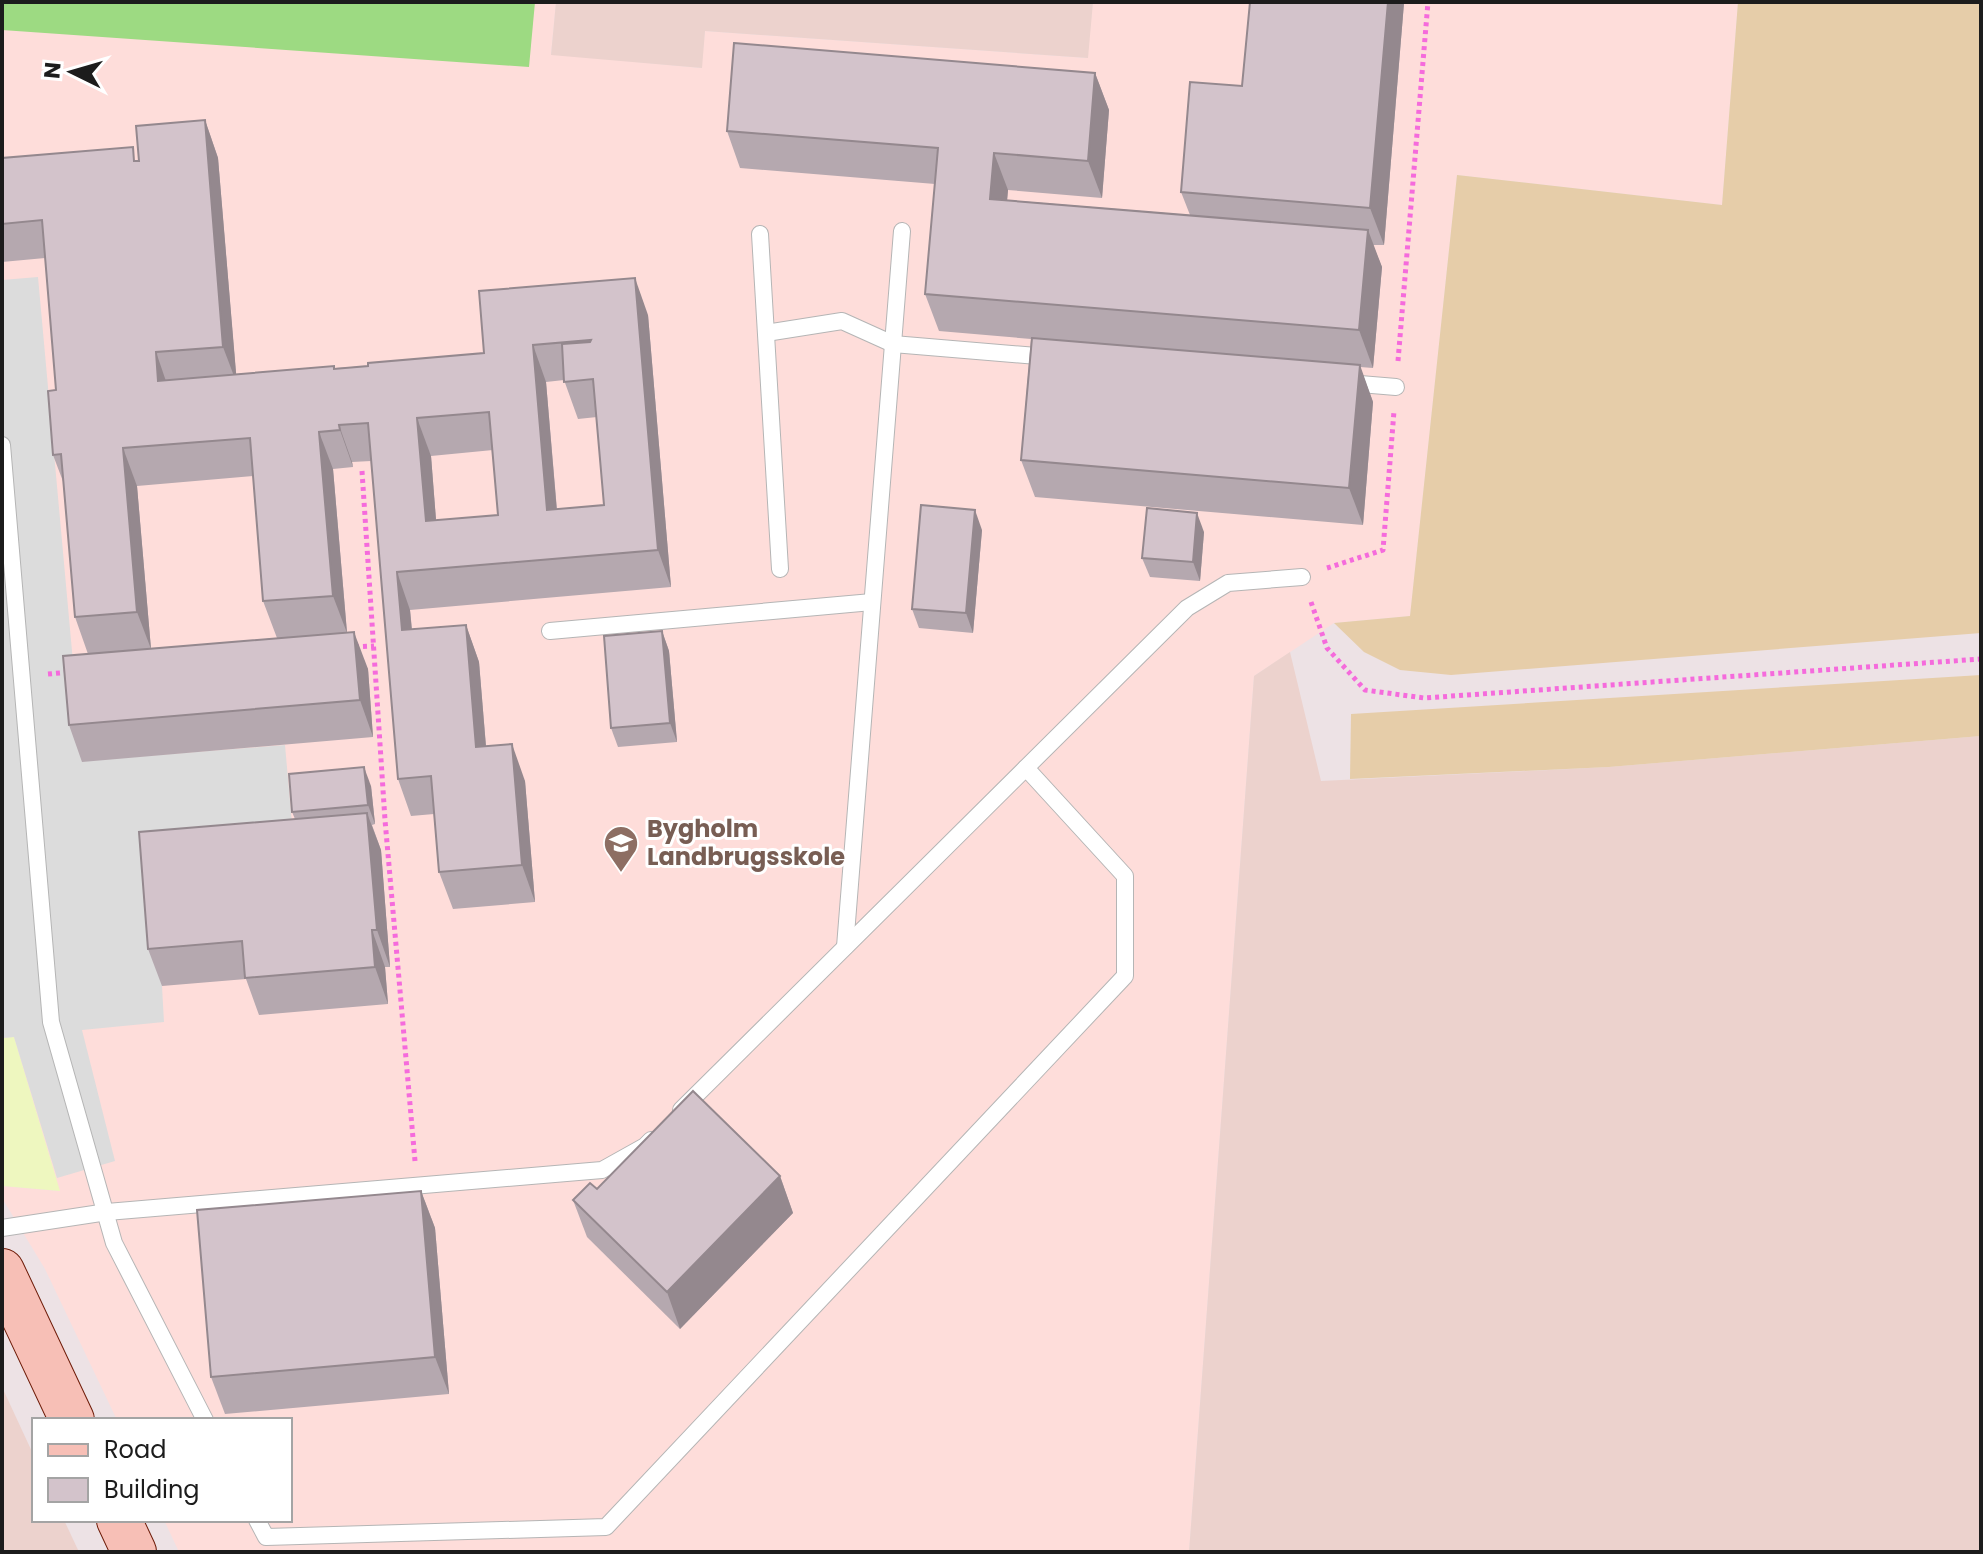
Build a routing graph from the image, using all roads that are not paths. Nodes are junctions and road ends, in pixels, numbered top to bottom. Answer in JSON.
{"nodes":[{"id":1,"x":902,"y":231,"type":"dead end"},
{"id":2,"x":760,"y":234,"type":"dead end"},
{"id":3,"x":766,"y":333,"type":"junction"},
{"id":4,"x":893,"y":344,"type":"junction"},
{"id":5,"x":1066,"y":359,"type":"edge"},
{"id":6,"x":1333,"y":382,"type":"edge"},
{"id":7,"x":1396,"y":387,"type":"road end"},
{"id":8,"x":2,"y":445,"type":"edge"},
{"id":9,"x":780,"y":569,"type":"dead end"},
{"id":10,"x":1302,"y":577,"type":"road end"},
{"id":11,"x":872,"y":602,"type":"junction"},
{"id":12,"x":550,"y":631,"type":"dead end"},
{"id":13,"x":1026,"y":768,"type":"junction"},
{"id":14,"x":845,"y":947,"type":"junction"},
{"id":15,"x":107,"y":1212,"type":"junction"},
{"id":16,"x":2,"y":1228,"type":"edge"},
{"id":17,"x":2,"y":1271,"type":"edge"},
{"id":18,"x":71,"y":1418,"type":"edge"},
{"id":19,"x":204,"y":1418,"type":"edge"},
{"id":20,"x":120,"y":1522,"type":"edge"},
{"id":21,"x":258,"y":1522,"type":"edge"},
{"id":22,"x":134,"y":1552,"type":"edge"}],
"edges":[{"from":1,"to":4,"type":"lane"},
{"from":2,"to":3,"type":"lane"},
{"from":3,"to":4,"type":"lane"},
{"from":3,"to":9,"type":"lane"},
{"from":4,"to":5,"type":"lane"},
{"from":4,"to":11,"type":"lane"},
{"from":6,"to":7,"type":"lane"},
{"from":8,"to":15,"type":"lane"},
{"from":10,"to":13,"type":"lane"},
{"from":11,"to":12,"type":"lane"},
{"from":11,"to":14,"type":"lane"},
{"from":13,"to":14,"type":"lane"},
{"from":13,"to":21,"type":"lane"},
{"from":14,"to":15,"type":"lane"},
{"from":15,"to":16,"type":"lane"},
{"from":15,"to":19,"type":"lane"},
{"from":17,"to":18,"type":"street"},
{"from":20,"to":22,"type":"street"}]}
